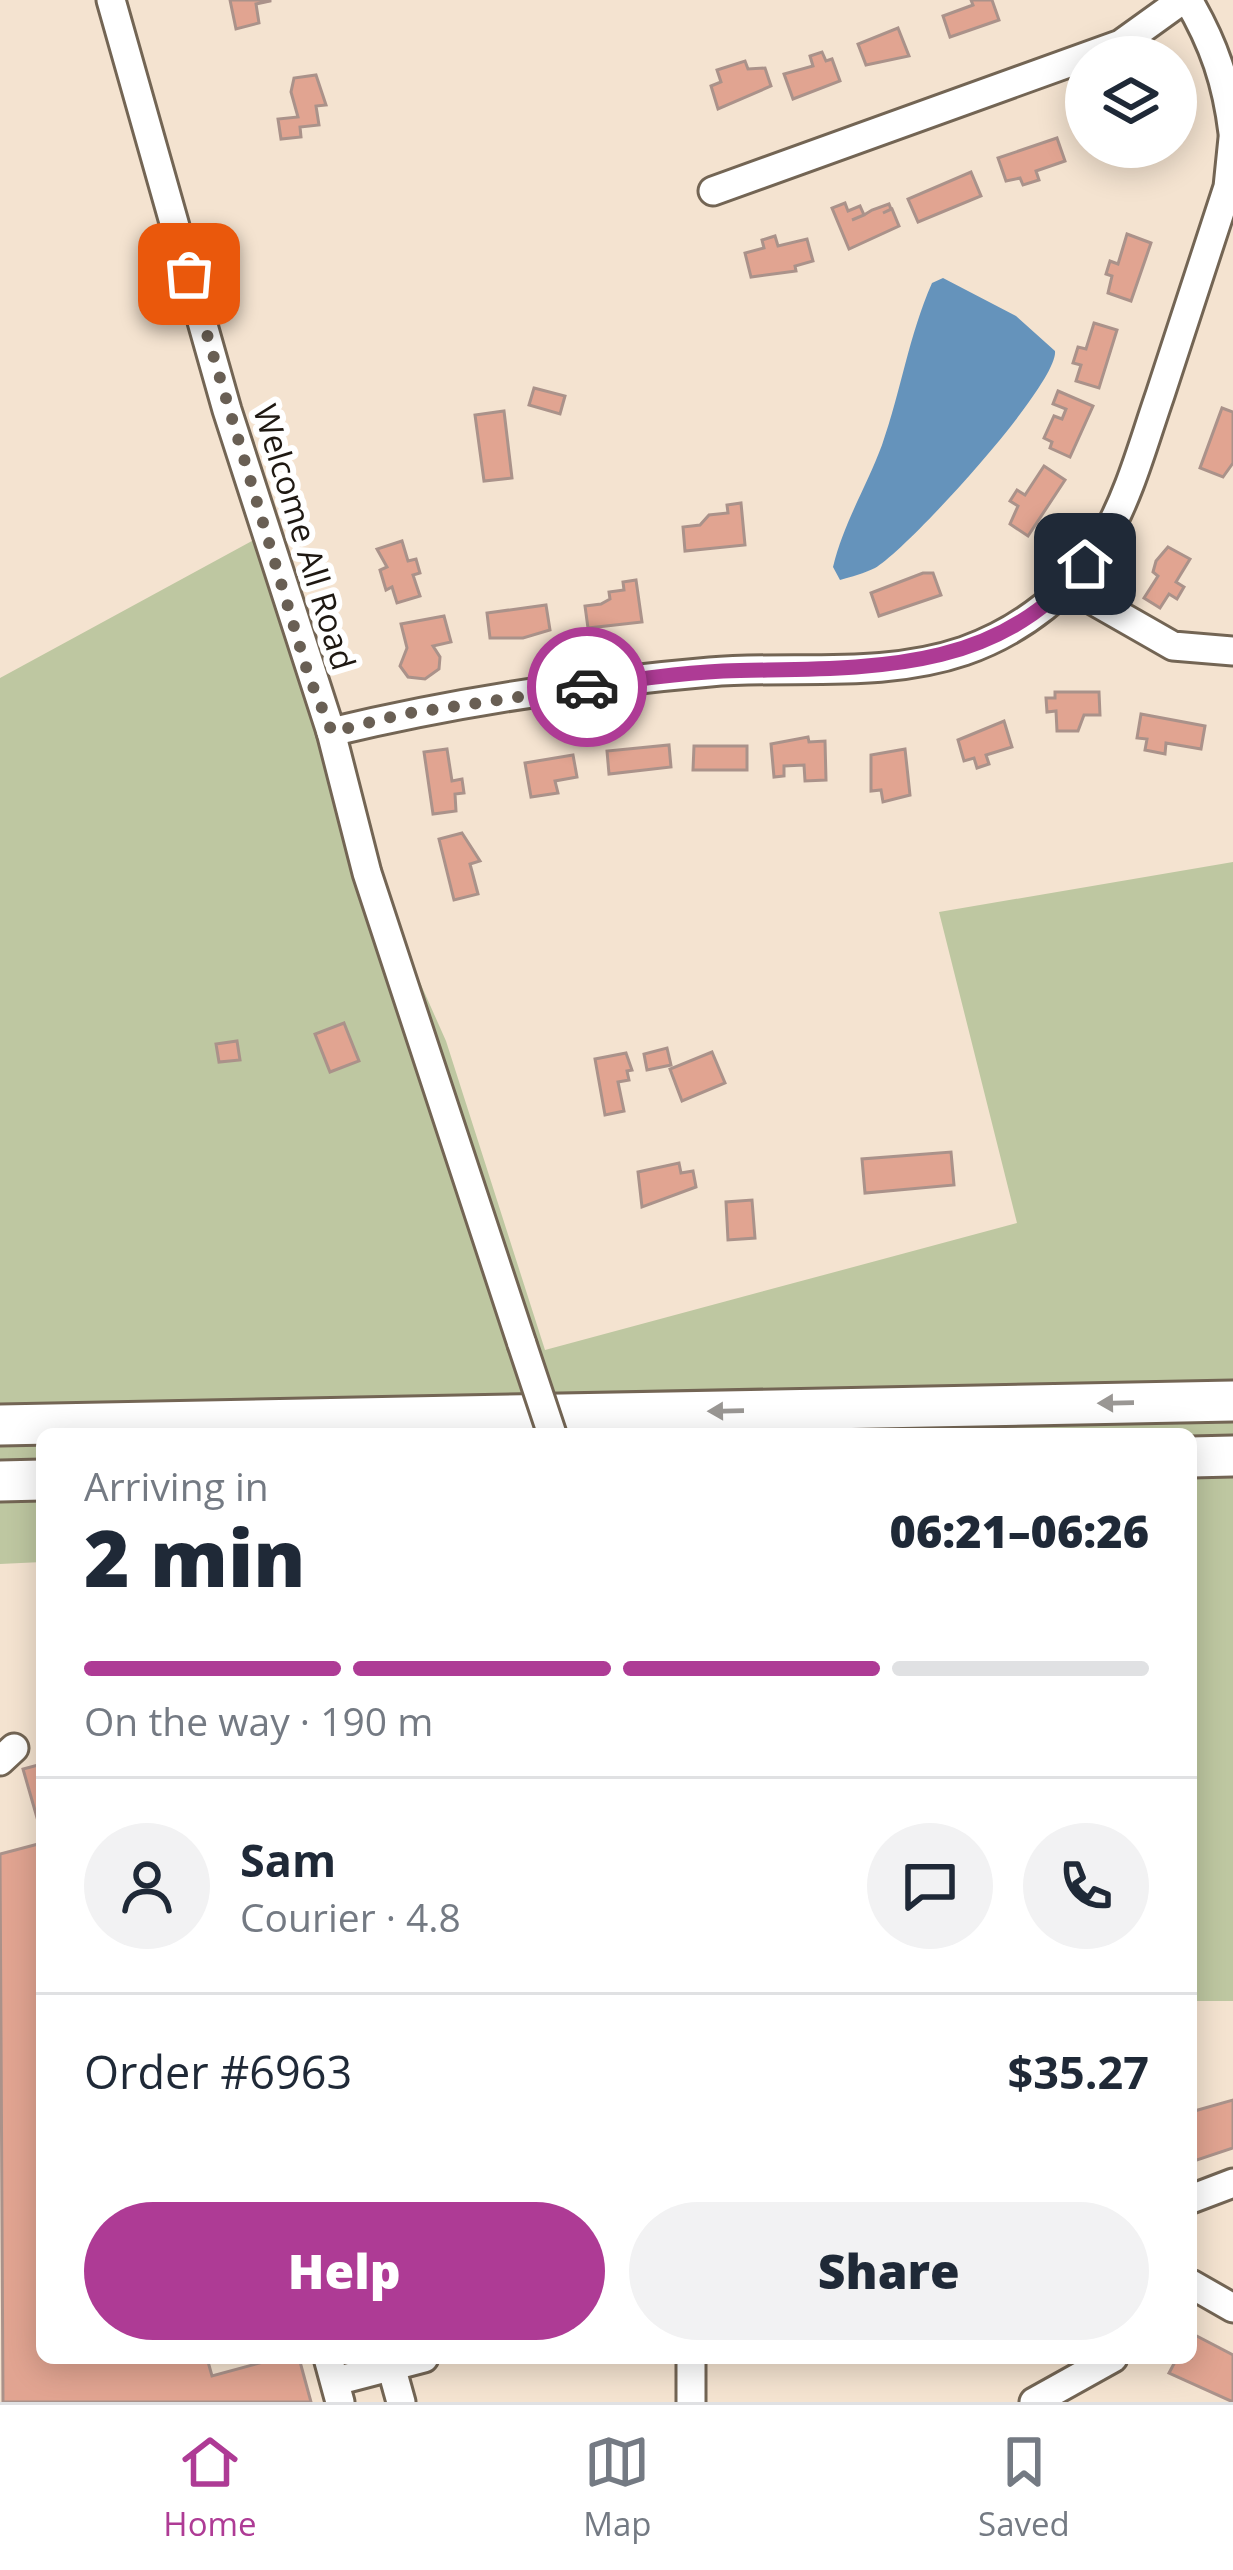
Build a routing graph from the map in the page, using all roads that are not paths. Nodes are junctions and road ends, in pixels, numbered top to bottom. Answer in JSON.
{"nodes":[{"id":1,"x":111,"y":0,"type":"edge"},
{"id":2,"x":1185,"y":0,"type":"edge"},
{"id":3,"x":1233,"y":135,"type":"edge"},
{"id":4,"x":713,"y":191,"type":"dead end"},
{"id":5,"x":1068,"y":586,"type":"junction"},
{"id":6,"x":1233,"y":651,"type":"edge"},
{"id":7,"x":332,"y":732,"type":"junction"},
{"id":8,"x":1233,"y":1401,"type":"edge"},
{"id":9,"x":0,"y":1425,"type":"edge"},
{"id":10,"x":551,"y":1428,"type":"edge"},
{"id":11,"x":1233,"y":1456,"type":"edge"},
{"id":12,"x":1197,"y":1457,"type":"edge"},
{"id":13,"x":36,"y":1480,"type":"edge"},
{"id":14,"x":0,"y":1481,"type":"edge"},
{"id":15,"x":1233,"y":2183,"type":"edge"},
{"id":16,"x":1197,"y":2197,"type":"edge"},
{"id":17,"x":1197,"y":2287,"type":"edge"},
{"id":18,"x":1233,"y":2308,"type":"edge"},
{"id":19,"x":399,"y":2364,"type":"edge"},
{"id":20,"x":692,"y":2364,"type":"edge"},
{"id":21,"x":1102,"y":2364,"type":"edge"},
{"id":22,"x":391,"y":2366,"type":"junction"},
{"id":23,"x":335,"y":2380,"type":"edge"},
{"id":24,"x":401,"y":2402,"type":"edge"},
{"id":25,"x":691,"y":2402,"type":"edge"},
{"id":26,"x":1034,"y":2402,"type":"edge"}],
"edges":[{"from":1,"to":7,"type":"street","name":"Welcome All Road"},
{"from":2,"to":3,"type":"street"},
{"from":2,"to":4,"type":"street"},
{"from":3,"to":5,"type":"street"},
{"from":5,"to":6,"type":"street"},
{"from":5,"to":7,"type":"street"},
{"from":7,"to":10,"type":"street","name":"Welcome All Road","bridge":true},
{"from":8,"to":9,"type":"highway","one_way":true},
{"from":11,"to":12,"type":"highway"},
{"from":13,"to":14,"type":"highway"},
{"from":15,"to":16,"type":"street"},
{"from":17,"to":18,"type":"street"},
{"from":19,"to":22,"type":"street"},
{"from":20,"to":25,"type":"street"},
{"from":21,"to":26,"type":"street"},
{"from":22,"to":23,"type":"street"},
{"from":22,"to":24,"type":"street"}]}
